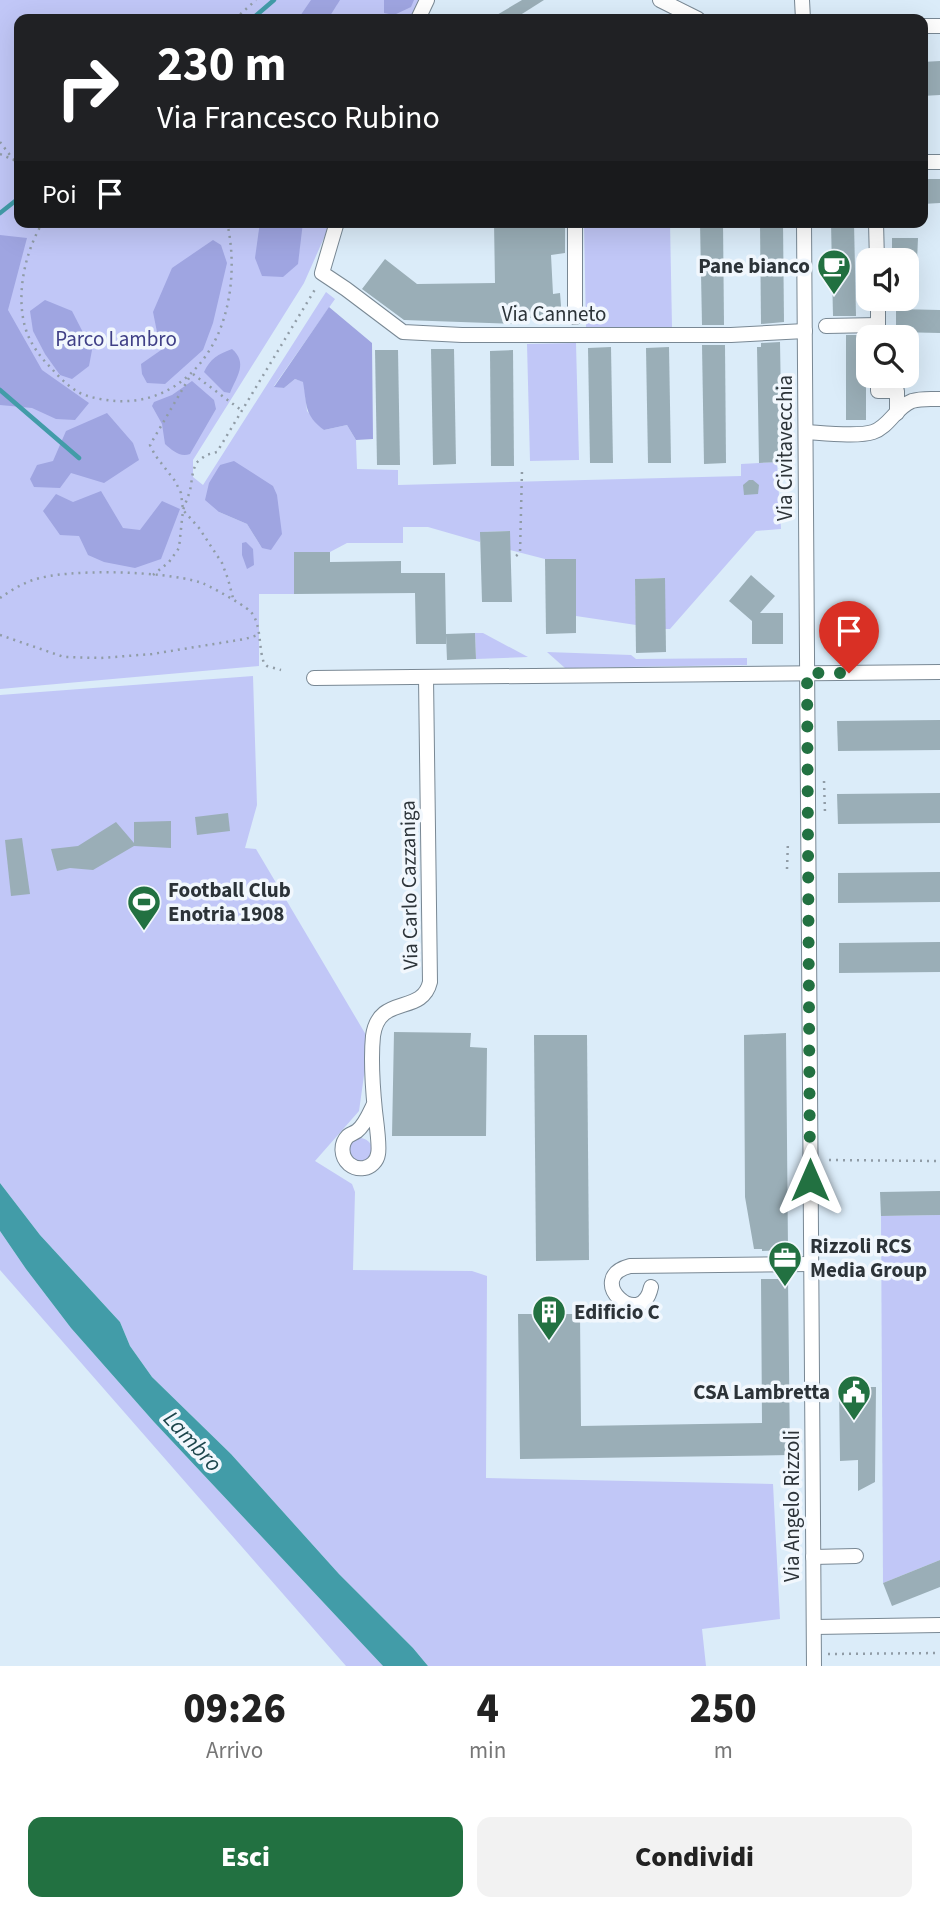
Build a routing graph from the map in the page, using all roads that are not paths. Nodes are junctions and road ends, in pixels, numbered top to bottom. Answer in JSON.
{"nodes":[{"id":1,"x":660,"y":0,"type":"edge"},
{"id":2,"x":688,"y":14,"type":"edge"},
{"id":3,"x":335,"y":228,"type":"edge"},
{"id":4,"x":575,"y":228,"type":"edge"},
{"id":5,"x":804,"y":228,"type":"edge"},
{"id":6,"x":876,"y":228,"type":"edge"},
{"id":7,"x":877,"y":248,"type":"edge"},
{"id":8,"x":575,"y":317,"type":"dead end"},
{"id":9,"x":826,"y":326,"type":"dead end"},
{"id":10,"x":856,"y":329,"type":"edge"},
{"id":11,"x":805,"y":331,"type":"junction"},
{"id":12,"x":878,"y":388,"type":"edge"},
{"id":13,"x":940,"y":399,"type":"edge"},
{"id":14,"x":897,"y":413,"type":"junction"},
{"id":15,"x":806,"y":432,"type":"junction"},
{"id":16,"x":940,"y":672,"type":"edge"},
{"id":17,"x":807,"y":673,"type":"junction"},
{"id":18,"x":426,"y":677,"type":"junction"},
{"id":19,"x":314,"y":678,"type":"dead end"},
{"id":20,"x":374,"y":1104,"type":"junction"},
{"id":21,"x":356,"y":1133,"type":"junction"},
{"id":22,"x":377,"y":1143,"type":"junction"},
{"id":23,"x":811,"y":1264,"type":"junction"},
{"id":24,"x":651,"y":1287,"type":"dead end"},
{"id":25,"x":856,"y":1556,"type":"dead end"},
{"id":26,"x":813,"y":1557,"type":"junction"},
{"id":27,"x":940,"y":1626,"type":"edge"},
{"id":28,"x":814,"y":1627,"type":"junction"},
{"id":29,"x":814,"y":1660,"type":"edge"}],
"edges":[{"from":1,"to":2,"type":"street"},
{"from":3,"to":11,"type":"street","name":"Via Canneto"},
{"from":4,"to":8,"type":"street"},
{"from":5,"to":11,"type":"street","name":"Via Civitavecchia"},
{"from":6,"to":7,"type":"street"},
{"from":9,"to":10,"type":"street"},
{"from":11,"to":15,"type":"street","name":"Via Civitavecchia"},
{"from":12,"to":14,"type":"street"},
{"from":13,"to":14,"type":"street"},
{"from":14,"to":15,"type":"street"},
{"from":15,"to":17,"type":"street","name":"Via Civitavecchia"},
{"from":16,"to":17,"type":"street"},
{"from":17,"to":18,"type":"street"},
{"from":17,"to":23,"type":"street","name":"Via Angelo Rizzoli"},
{"from":18,"to":19,"type":"street"},
{"from":18,"to":20,"type":"street","name":"Via Carlo Cazzaniga"},
{"from":20,"to":21,"type":"street"},
{"from":20,"to":22,"type":"street","name":"Via Carlo Cazzaniga"},
{"from":21,"to":22,"type":"street"},
{"from":21,"to":22,"type":"street"},
{"from":23,"to":24,"type":"street"},
{"from":23,"to":26,"type":"street","name":"Via Angelo Rizzoli"},
{"from":25,"to":26,"type":"street"},
{"from":26,"to":28,"type":"street","name":"Via Angelo Rizzoli"},
{"from":27,"to":28,"type":"street"},
{"from":28,"to":29,"type":"street","name":"Via Angelo Rizzoli"}]}
